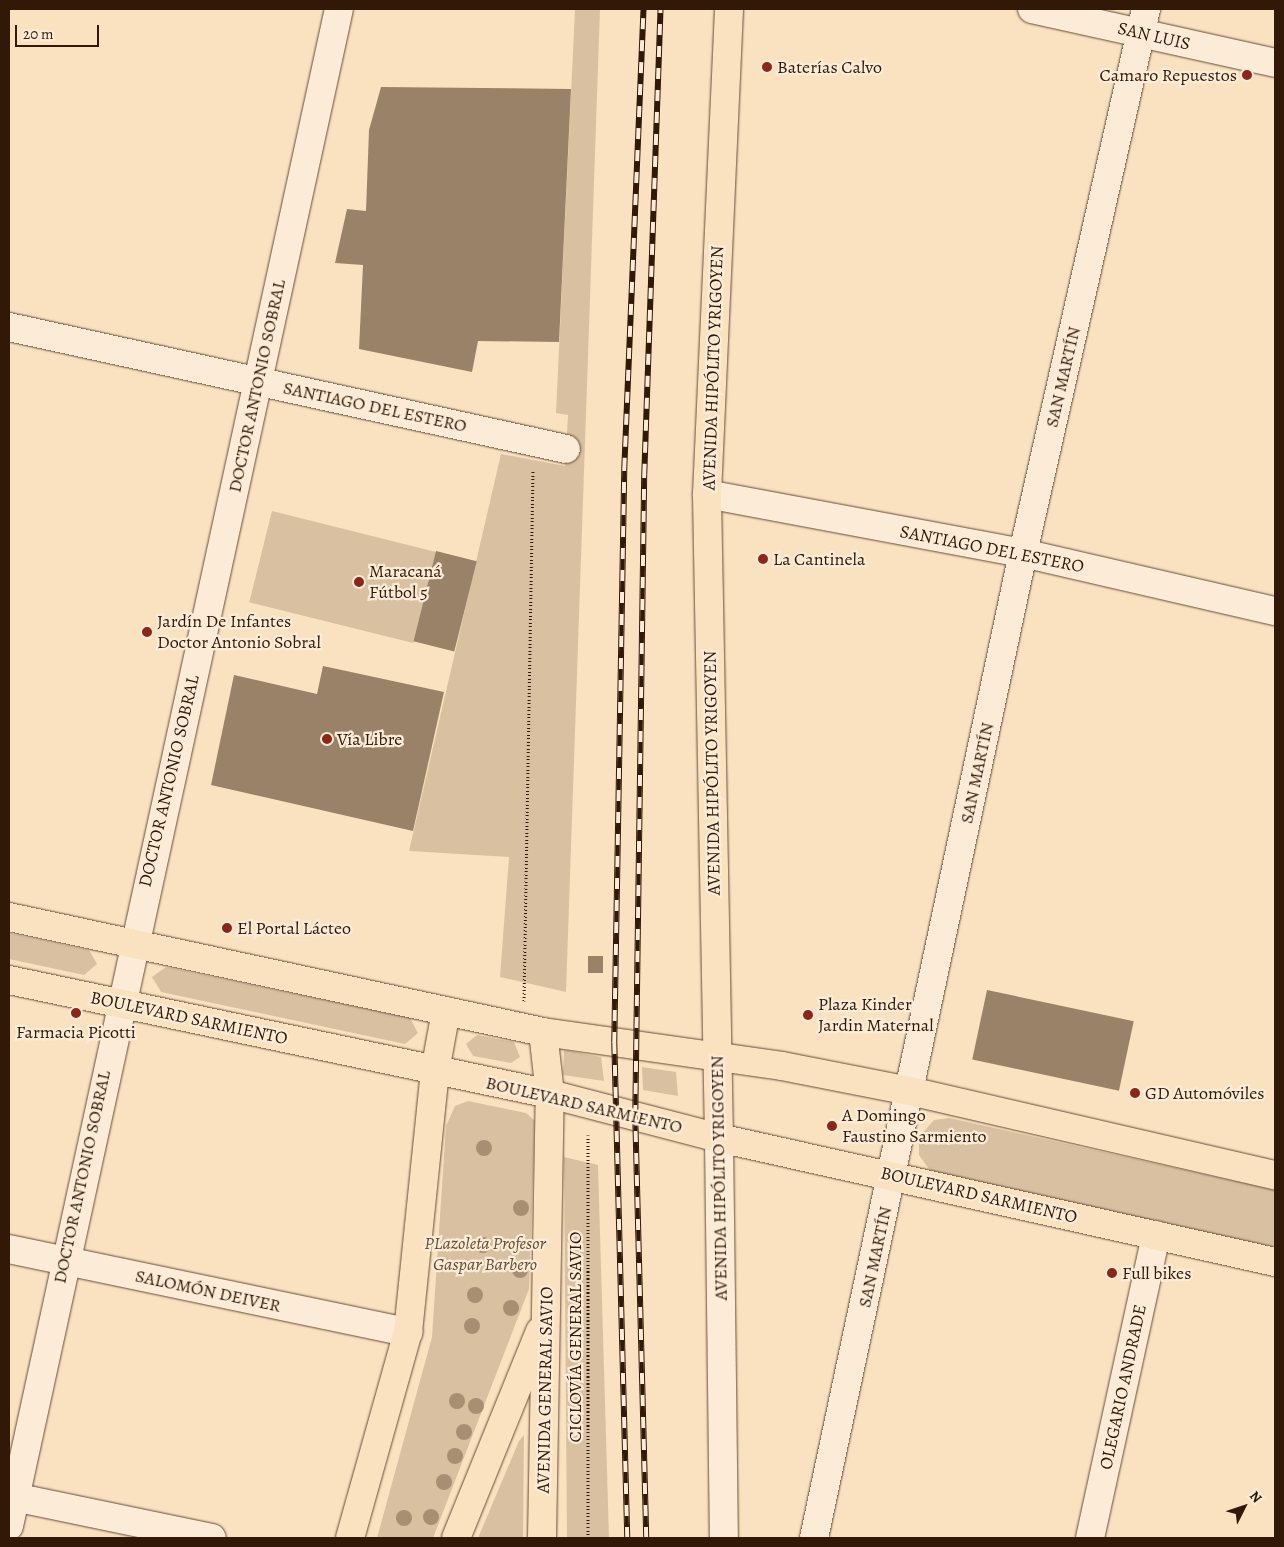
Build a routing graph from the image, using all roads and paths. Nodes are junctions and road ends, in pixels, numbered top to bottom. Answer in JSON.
{"nodes":[{"id":1,"x":339,"y":9,"type":"edge"},
{"id":2,"x":729,"y":9,"type":"edge"},
{"id":3,"x":1032,"y":9,"type":"edge"},
{"id":4,"x":1144,"y":21,"type":"edge"},
{"id":5,"x":1275,"y":63,"type":"edge"},
{"id":6,"x":9,"y":327,"type":"edge"},
{"id":7,"x":259,"y":381,"type":"junction"},
{"id":8,"x":534,"y":442,"type":"junction"},
{"id":9,"x":566,"y":449,"type":"dead end"},
{"id":10,"x":707,"y":494,"type":"junction"},
{"id":11,"x":1023,"y":553,"type":"junction"},
{"id":12,"x":1275,"y":611,"type":"edge"},
{"id":13,"x":9,"y":916,"type":"edge"},
{"id":14,"x":133,"y":943,"type":"junction"},
{"id":15,"x":9,"y":980,"type":"edge"},
{"id":16,"x":120,"y":1003,"type":"junction"},
{"id":17,"x":446,"y":1011,"type":"junction"},
{"id":18,"x":534,"y":1030,"type":"junction"},
{"id":19,"x":716,"y":1057,"type":"junction"},
{"id":20,"x":435,"y":1071,"type":"junction"},
{"id":21,"x":910,"y":1091,"type":"junction"},
{"id":22,"x":550,"y":1094,"type":"junction"},
{"id":23,"x":588,"y":1136,"type":"dead end"},
{"id":24,"x":719,"y":1138,"type":"junction"},
{"id":25,"x":1275,"y":1175,"type":"edge"},
{"id":26,"x":892,"y":1176,"type":"junction"},
{"id":27,"x":1156,"y":1235,"type":"junction"},
{"id":28,"x":9,"y":1249,"type":"edge"},
{"id":29,"x":64,"y":1260,"type":"junction"},
{"id":30,"x":1275,"y":1262,"type":"edge"},
{"id":31,"x":546,"y":1314,"type":"junction"},
{"id":32,"x":408,"y":1332,"type":"junction"},
{"id":33,"x":12,"y":1496,"type":"edge"},
{"id":34,"x":9,"y":1526,"type":"edge"},
{"id":35,"x":212,"y":1538,"type":"edge"},
{"id":36,"x":350,"y":1538,"type":"edge"},
{"id":37,"x":456,"y":1538,"type":"edge"},
{"id":38,"x":542,"y":1538,"type":"edge"},
{"id":39,"x":588,"y":1538,"type":"edge"},
{"id":40,"x":724,"y":1538,"type":"edge"},
{"id":41,"x":814,"y":1538,"type":"edge"},
{"id":42,"x":1090,"y":1538,"type":"edge"}],
"edges":[{"from":1,"to":7,"type":"street","name":"DOCTOR ANTONIO SOBRAL"},
{"from":2,"to":10,"type":"main road","name":"AVENIDA HIPÓLITO YRIGOYEN"},
{"from":3,"to":4,"type":"street","name":"SAN LUIS"},
{"from":4,"to":5,"type":"street","name":"SAN LUIS"},
{"from":4,"to":11,"type":"street","name":"SAN MARTÍN"},
{"from":6,"to":7,"type":"street","name":"SANTIAGO DEL ESTERO"},
{"from":7,"to":8,"type":"street","name":"SANTIAGO DEL ESTERO"},
{"from":7,"to":14,"type":"street","name":"DOCTOR ANTONIO SOBRAL"},
{"from":8,"to":9,"type":"street","name":"SANTIAGO DEL ESTERO"},
{"from":8,"to":18,"type":"path"},
{"from":10,"to":11,"type":"street","name":"SANTIAGO DEL ESTERO"},
{"from":10,"to":19,"type":"main road","name":"AVENIDA HIPÓLITO YRIGOYEN"},
{"from":11,"to":12,"type":"street","name":"SANTIAGO DEL ESTERO"},
{"from":11,"to":21,"type":"street","name":"SAN MARTÍN"},
{"from":13,"to":14,"type":"main road"},
{"from":14,"to":16,"type":"street","name":"DOCTOR ANTONIO SOBRAL"},
{"from":14,"to":17,"type":"main road"},
{"from":15,"to":16,"type":"main road","name":"BOULEVARD SARMIENTO"},
{"from":16,"to":20,"type":"main road","name":"BOULEVARD SARMIENTO"},
{"from":16,"to":29,"type":"street","name":"DOCTOR ANTONIO SOBRAL"},
{"from":17,"to":18,"type":"main road"},
{"from":17,"to":20,"type":"main road"},
{"from":18,"to":19,"type":"main road"},
{"from":18,"to":22,"type":"main road","name":"AVENIDA GENERAL SAVIO"},
{"from":19,"to":21,"type":"main road"},
{"from":19,"to":24,"type":"main road","name":"AVENIDA HIPÓLITO YRIGOYEN"},
{"from":20,"to":22,"type":"main road","name":"BOULEVARD SARMIENTO"},
{"from":20,"to":32,"type":"main road"},
{"from":21,"to":25,"type":"main road"},
{"from":21,"to":26,"type":"street","name":"SAN MARTÍN"},
{"from":22,"to":24,"type":"main road","name":"BOULEVARD SARMIENTO"},
{"from":22,"to":31,"type":"main road","name":"AVENIDA GENERAL SAVIO"},
{"from":23,"to":39,"type":"path","name":"CICLOVÍA GENERAL SAVIO"},
{"from":24,"to":26,"type":"main road","name":"BOULEVARD SARMIENTO"},
{"from":24,"to":40,"type":"street","name":"AVENIDA HIPÓLITO YRIGOYEN"},
{"from":26,"to":27,"type":"main road","name":"BOULEVARD SARMIENTO"},
{"from":26,"to":41,"type":"street","name":"SAN MARTÍN"},
{"from":27,"to":30,"type":"main road","name":"BOULEVARD SARMIENTO"},
{"from":27,"to":42,"type":"street","name":"OLEGARIO ANDRADE"},
{"from":28,"to":29,"type":"street","name":"SALOMÓN DEIVER"},
{"from":29,"to":32,"type":"street","name":"SALOMÓN DEIVER"},
{"from":29,"to":33,"type":"street","name":"DOCTOR ANTONIO SOBRAL"},
{"from":31,"to":37,"type":"main road"},
{"from":31,"to":38,"type":"main road","name":"AVENIDA GENERAL SAVIO"},
{"from":32,"to":36,"type":"main road"},
{"from":33,"to":34,"type":"street","name":"DOCTOR ANTONIO SOBRAL"},
{"from":33,"to":35,"type":"street"}]}
